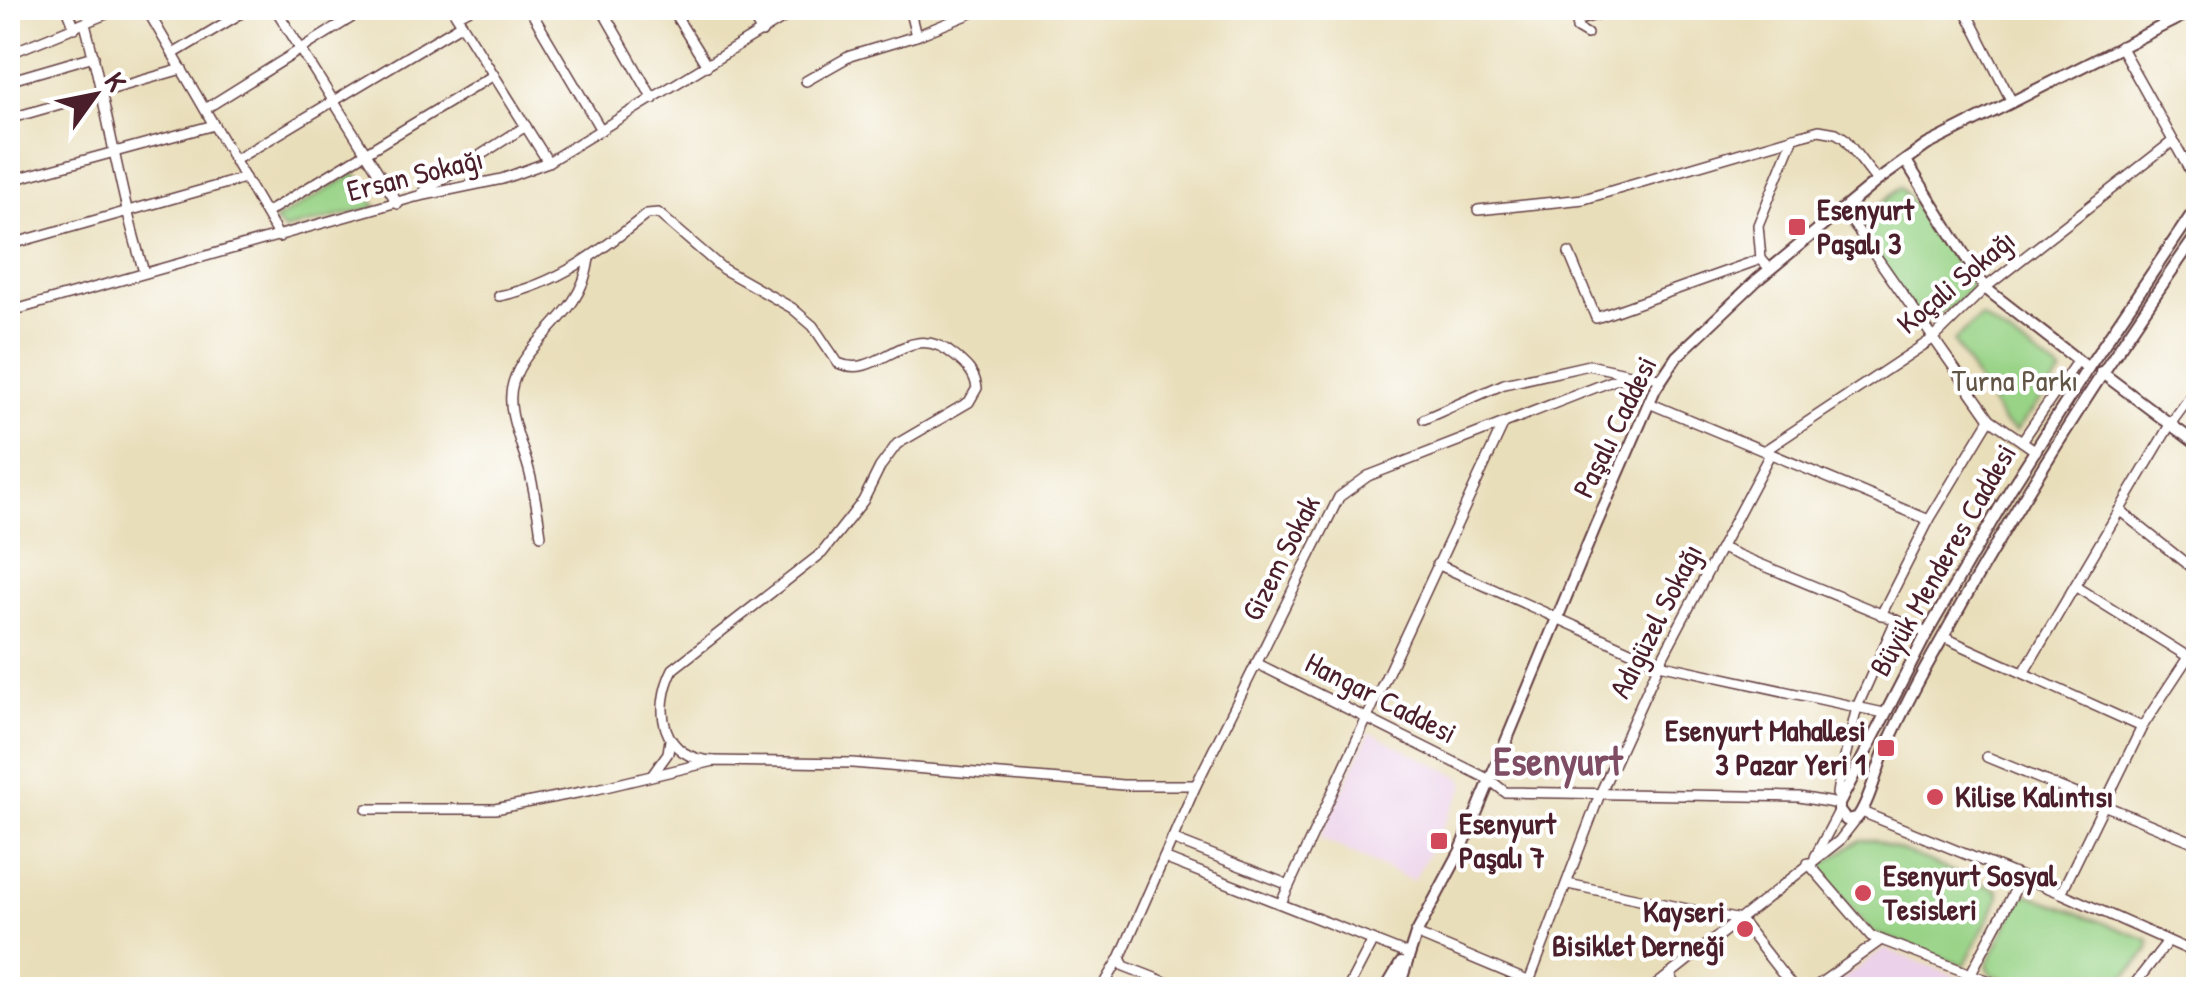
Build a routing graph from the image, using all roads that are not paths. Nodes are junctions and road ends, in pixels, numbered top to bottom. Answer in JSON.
{"nodes":[{"id":1,"x":67,"y":8,"type":"edge"},
{"id":2,"x":121,"y":8,"type":"edge"},
{"id":3,"x":146,"y":8,"type":"edge"},
{"id":4,"x":250,"y":8,"type":"edge"},
{"id":5,"x":275,"y":8,"type":"edge"},
{"id":6,"x":368,"y":8,"type":"edge"},
{"id":7,"x":472,"y":8,"type":"edge"},
{"id":8,"x":529,"y":8,"type":"edge"},
{"id":9,"x":600,"y":8,"type":"edge"},
{"id":10,"x":671,"y":8,"type":"edge"},
{"id":11,"x":747,"y":8,"type":"edge"},
{"id":12,"x":800,"y":8,"type":"edge"},
{"id":13,"x":910,"y":8,"type":"edge"},
{"id":14,"x":984,"y":8,"type":"edge"},
{"id":15,"x":1619,"y":8,"type":"edge"},
{"id":16,"x":1964,"y":8,"type":"edge"},
{"id":17,"x":2198,"y":8,"type":"edge"},
{"id":18,"x":457,"y":16,"type":"edge"},
{"id":19,"x":80,"y":26,"type":"junction"},
{"id":20,"x":762,"y":33,"type":"junction"},
{"id":21,"x":1586,"y":34,"type":"dead end"},
{"id":22,"x":916,"y":36,"type":"junction"},
{"id":23,"x":2120,"y":46,"type":"junction"},
{"id":24,"x":300,"y":48,"type":"junction"},
{"id":25,"x":8,"y":54,"type":"edge"},
{"id":26,"x":173,"y":54,"type":"junction"},
{"id":27,"x":94,"y":56,"type":"junction"},
{"id":28,"x":707,"y":66,"type":"junction"},
{"id":29,"x":182,"y":69,"type":"junction"},
{"id":30,"x":494,"y":74,"type":"junction"},
{"id":31,"x":8,"y":80,"type":"edge"},
{"id":32,"x":806,"y":81,"type":"dead end"},
{"id":33,"x":104,"y":92,"type":"junction"},
{"id":34,"x":653,"y":99,"type":"junction"},
{"id":35,"x":333,"y":100,"type":"junction"},
{"id":36,"x":2012,"y":102,"type":"junction"},
{"id":37,"x":205,"y":109,"type":"junction"},
{"id":38,"x":8,"y":119,"type":"edge"},
{"id":39,"x":214,"y":125,"type":"junction"},
{"id":40,"x":526,"y":126,"type":"junction"},
{"id":41,"x":600,"y":130,"type":"junction"},
{"id":42,"x":1794,"y":137,"type":"junction"},
{"id":43,"x":2173,"y":140,"type":"junction"},
{"id":44,"x":115,"y":152,"type":"junction"},
{"id":45,"x":366,"y":153,"type":"junction"},
{"id":46,"x":234,"y":160,"type":"junction"},
{"id":47,"x":1906,"y":161,"type":"junction"},
{"id":48,"x":548,"y":162,"type":"junction"},
{"id":49,"x":245,"y":178,"type":"junction"},
{"id":50,"x":8,"y":181,"type":"edge"},
{"id":51,"x":1876,"y":181,"type":"junction"},
{"id":52,"x":2198,"y":185,"type":"edge"},
{"id":53,"x":415,"y":197,"type":"junction"},
{"id":54,"x":398,"y":204,"type":"junction"},
{"id":55,"x":2198,"y":206,"type":"edge"},
{"id":56,"x":1843,"y":209,"type":"junction"},
{"id":57,"x":1478,"y":210,"type":"dead end"},
{"id":58,"x":126,"y":213,"type":"junction"},
{"id":59,"x":266,"y":214,"type":"junction"},
{"id":60,"x":2198,"y":233,"type":"edge"},
{"id":61,"x":280,"y":237,"type":"junction"},
{"id":62,"x":8,"y":245,"type":"edge"},
{"id":63,"x":1568,"y":253,"type":"dead end"},
{"id":64,"x":588,"y":259,"type":"junction"},
{"id":65,"x":1761,"y":259,"type":"junction"},
{"id":66,"x":1770,"y":270,"type":"junction"},
{"id":67,"x":144,"y":272,"type":"junction"},
{"id":68,"x":1985,"y":288,"type":"junction"},
{"id":69,"x":500,"y":296,"type":"dead end"},
{"id":70,"x":8,"y":312,"type":"edge"},
{"id":71,"x":1934,"y":338,"type":"junction"},
{"id":72,"x":2083,"y":364,"type":"junction"},
{"id":73,"x":2101,"y":372,"type":"junction"},
{"id":74,"x":1630,"y":374,"type":"junction"},
{"id":75,"x":1662,"y":378,"type":"junction"},
{"id":76,"x":2198,"y":386,"type":"edge"},
{"id":77,"x":1649,"y":404,"type":"junction"},
{"id":78,"x":1424,"y":419,"type":"dead end"},
{"id":79,"x":1990,"y":419,"type":"junction"},
{"id":80,"x":1504,"y":423,"type":"junction"},
{"id":81,"x":2170,"y":424,"type":"junction"},
{"id":82,"x":2022,"y":442,"type":"junction"},
{"id":83,"x":2198,"y":445,"type":"edge"},
{"id":84,"x":2036,"y":451,"type":"junction"},
{"id":85,"x":1767,"y":453,"type":"junction"},
{"id":86,"x":2119,"y":510,"type":"junction"},
{"id":87,"x":1929,"y":520,"type":"junction"},
{"id":88,"x":542,"y":535,"type":"dead end"},
{"id":89,"x":1721,"y":548,"type":"junction"},
{"id":90,"x":1438,"y":564,"type":"junction"},
{"id":91,"x":2198,"y":573,"type":"edge"},
{"id":92,"x":2076,"y":587,"type":"junction"},
{"id":93,"x":1882,"y":614,"type":"junction"},
{"id":94,"x":1558,"y":620,"type":"junction"},
{"id":95,"x":1896,"y":620,"type":"junction"},
{"id":96,"x":1927,"y":633,"type":"junction"},
{"id":97,"x":1943,"y":637,"type":"junction"},
{"id":98,"x":2198,"y":642,"type":"edge"},
{"id":99,"x":2188,"y":657,"type":"junction"},
{"id":100,"x":1256,"y":663,"type":"junction"},
{"id":101,"x":1660,"y":664,"type":"junction"},
{"id":102,"x":2198,"y":664,"type":"edge"},
{"id":103,"x":2024,"y":672,"type":"junction"},
{"id":104,"x":1856,"y":707,"type":"junction"},
{"id":105,"x":1884,"y":713,"type":"junction"},
{"id":106,"x":1365,"y":718,"type":"junction"},
{"id":107,"x":2142,"y":728,"type":"junction"},
{"id":108,"x":670,"y":738,"type":"junction"},
{"id":109,"x":1987,"y":757,"type":"dead end"},
{"id":110,"x":714,"y":761,"type":"junction"},
{"id":111,"x":651,"y":776,"type":"junction"},
{"id":112,"x":1490,"y":780,"type":"junction"},
{"id":113,"x":1196,"y":785,"type":"junction"},
{"id":114,"x":1600,"y":794,"type":"junction"},
{"id":115,"x":1841,"y":803,"type":"junction"},
{"id":116,"x":2102,"y":805,"type":"junction"},
{"id":117,"x":367,"y":808,"type":"dead end"},
{"id":118,"x":1861,"y":813,"type":"junction"},
{"id":119,"x":1172,"y":838,"type":"junction"},
{"id":120,"x":2197,"y":840,"type":"edge"},
{"id":121,"x":1164,"y":858,"type":"junction"},
{"id":122,"x":1811,"y":860,"type":"junction"},
{"id":123,"x":2022,"y":877,"type":"junction"},
{"id":124,"x":1568,"y":884,"type":"junction"},
{"id":125,"x":1289,"y":885,"type":"junction"},
{"id":126,"x":2062,"y":893,"type":"junction"},
{"id":127,"x":1280,"y":903,"type":"junction"},
{"id":128,"x":1740,"y":920,"type":"junction"},
{"id":129,"x":1416,"y":934,"type":"junction"},
{"id":130,"x":1373,"y":940,"type":"junction"},
{"id":131,"x":1881,"y":940,"type":"junction"},
{"id":132,"x":2168,"y":941,"type":"junction"},
{"id":133,"x":1407,"y":954,"type":"junction"},
{"id":134,"x":2198,"y":954,"type":"edge"},
{"id":135,"x":1120,"y":958,"type":"junction"},
{"id":136,"x":1970,"y":973,"type":"junction"},
{"id":137,"x":1669,"y":974,"type":"junction"},
{"id":138,"x":1529,"y":982,"type":"junction"},
{"id":139,"x":1101,"y":990,"type":"edge"},
{"id":140,"x":1186,"y":990,"type":"edge"},
{"id":141,"x":1348,"y":990,"type":"edge"},
{"id":142,"x":1384,"y":990,"type":"edge"},
{"id":143,"x":1398,"y":990,"type":"edge"},
{"id":144,"x":1549,"y":990,"type":"edge"},
{"id":145,"x":1650,"y":990,"type":"edge"},
{"id":146,"x":1680,"y":990,"type":"edge"},
{"id":147,"x":1795,"y":990,"type":"edge"},
{"id":148,"x":1812,"y":990,"type":"edge"},
{"id":149,"x":1962,"y":990,"type":"edge"},
{"id":150,"x":2013,"y":990,"type":"edge"},
{"id":151,"x":2130,"y":990,"type":"edge"}],
"edges":[{"from":1,"to":19,"type":"street"},
{"from":2,"to":19,"type":"street"},
{"from":3,"to":26,"type":"street"},
{"from":4,"to":26,"type":"street"},
{"from":5,"to":24,"type":"street"},
{"from":6,"to":24,"type":"street"},
{"from":7,"to":18,"type":"street"},
{"from":8,"to":41,"type":"street"},
{"from":9,"to":34,"type":"street"},
{"from":10,"to":28,"type":"street"},
{"from":11,"to":20,"type":"street"},
{"from":12,"to":20,"type":"street","name":"Ersan Sokağı"},
{"from":13,"to":22,"type":"street"},
{"from":14,"to":22,"type":"street"},
{"from":15,"to":21,"type":"street"},
{"from":16,"to":36,"type":"street"},
{"from":17,"to":23,"type":"street","name":"Paşalı Caddesi"},
{"from":18,"to":30,"type":"street"},
{"from":18,"to":35,"type":"street"},
{"from":19,"to":25,"type":"street"},
{"from":19,"to":27,"type":"street"},
{"from":20,"to":28,"type":"street","name":"Ersan Sokağı"},
{"from":22,"to":32,"type":"street"},
{"from":23,"to":36,"type":"street","name":"Paşalı Caddesi"},
{"from":23,"to":43,"type":"street"},
{"from":24,"to":35,"type":"street"},
{"from":24,"to":37,"type":"street"},
{"from":26,"to":29,"type":"street"},
{"from":27,"to":31,"type":"street"},
{"from":27,"to":33,"type":"street"},
{"from":28,"to":34,"type":"street","name":"Ersan Sokağı"},
{"from":29,"to":33,"type":"street"},
{"from":29,"to":37,"type":"street"},
{"from":30,"to":40,"type":"street"},
{"from":30,"to":45,"type":"street"},
{"from":33,"to":38,"type":"street"},
{"from":33,"to":44,"type":"street"},
{"from":34,"to":41,"type":"street","name":"Ersan Sokağı"},
{"from":35,"to":45,"type":"street"},
{"from":35,"to":46,"type":"street"},
{"from":36,"to":47,"type":"street","name":"Paşalı Caddesi"},
{"from":37,"to":39,"type":"street"},
{"from":39,"to":44,"type":"street"},
{"from":39,"to":46,"type":"street"},
{"from":40,"to":48,"type":"street"},
{"from":40,"to":53,"type":"street"},
{"from":41,"to":48,"type":"street","name":"Ersan Sokağı"},
{"from":42,"to":51,"type":"street"},
{"from":42,"to":57,"type":"street"},
{"from":42,"to":65,"type":"street"},
{"from":43,"to":52,"type":"street"},
{"from":43,"to":68,"type":"street","name":"Koçali Sokağı"},
{"from":44,"to":50,"type":"street"},
{"from":44,"to":58,"type":"street"},
{"from":45,"to":54,"type":"street"},
{"from":45,"to":59,"type":"street"},
{"from":46,"to":49,"type":"street"},
{"from":47,"to":51,"type":"street","name":"Paşalı Caddesi"},
{"from":47,"to":68,"type":"street"},
{"from":48,"to":53,"type":"street","name":"Ersan Sokağı"},
{"from":49,"to":58,"type":"street"},
{"from":49,"to":59,"type":"street"},
{"from":51,"to":56,"type":"street","name":"Paşalı Caddesi"},
{"from":53,"to":54,"type":"street","name":"Ersan Sokağı"},
{"from":54,"to":61,"type":"street","name":"Ersan Sokağı"},
{"from":55,"to":72,"type":"street","name":"Büyük Menderes Caddesi"},
{"from":56,"to":66,"type":"street","name":"Paşalı Caddesi"},
{"from":56,"to":71,"type":"street"},
{"from":58,"to":62,"type":"street"},
{"from":58,"to":67,"type":"street"},
{"from":59,"to":61,"type":"street"},
{"from":60,"to":73,"type":"street","name":"Büyük Menderes Caddesi"},
{"from":61,"to":67,"type":"street","name":"Ersan Sokağı"},
{"from":63,"to":65,"type":"street"},
{"from":64,"to":69,"type":"street"},
{"from":64,"to":88,"type":"street"},
{"from":64,"to":108,"type":"street"},
{"from":65,"to":66,"type":"street"},
{"from":66,"to":75,"type":"street","name":"Paşalı Caddesi"},
{"from":67,"to":70,"type":"street","name":"Ersan Sokağı"},
{"from":68,"to":71,"type":"street","name":"Koçali Sokağı"},
{"from":68,"to":72,"type":"street"},
{"from":71,"to":79,"type":"street"},
{"from":71,"to":85,"type":"street","name":"Koçali Sokağı"},
{"from":72,"to":82,"type":"street"},
{"from":72,"to":84,"type":"street","name":"Büyük Menderes Caddesi"},
{"from":73,"to":81,"type":"street"},
{"from":73,"to":97,"type":"street","name":"Büyük Menderes Caddesi"},
{"from":74,"to":75,"type":"street","name":"Gizem Sokak"},
{"from":74,"to":78,"type":"street"},
{"from":74,"to":80,"type":"street","name":"Gizem Sokak"},
{"from":75,"to":77,"type":"street","name":"Paşalı Caddesi"},
{"from":76,"to":81,"type":"street"},
{"from":77,"to":85,"type":"street"},
{"from":77,"to":94,"type":"street","name":"Paşalı Caddesi"},
{"from":79,"to":82,"type":"street"},
{"from":79,"to":87,"type":"street"},
{"from":80,"to":90,"type":"street"},
{"from":80,"to":100,"type":"street","name":"Gizem Sokak"},
{"from":81,"to":83,"type":"street"},
{"from":81,"to":86,"type":"street"},
{"from":82,"to":84,"type":"street"},
{"from":84,"to":96,"type":"street","name":"Büyük Menderes Caddesi"},
{"from":85,"to":87,"type":"street"},
{"from":85,"to":89,"type":"street","name":"Adıgüzel Sokağı"},
{"from":86,"to":91,"type":"street"},
{"from":86,"to":92,"type":"street"},
{"from":87,"to":93,"type":"street"},
{"from":89,"to":93,"type":"street"},
{"from":89,"to":101,"type":"street","name":"Adıgüzel Sokağı"},
{"from":90,"to":94,"type":"street"},
{"from":90,"to":106,"type":"street"},
{"from":92,"to":99,"type":"street"},
{"from":92,"to":103,"type":"street"},
{"from":93,"to":95,"type":"street"},
{"from":94,"to":101,"type":"street"},
{"from":94,"to":112,"type":"street","name":"Paşalı Caddesi"},
{"from":95,"to":96,"type":"street"},
{"from":95,"to":104,"type":"street"},
{"from":96,"to":105,"type":"street","name":"Büyük Menderes Caddesi"},
{"from":97,"to":103,"type":"street"},
{"from":97,"to":118,"type":"street","name":"Büyük Menderes Caddesi"},
{"from":98,"to":99,"type":"street"},
{"from":99,"to":102,"type":"street"},
{"from":99,"to":107,"type":"street"},
{"from":100,"to":106,"type":"street","name":"Hangar Caddesi"},
{"from":100,"to":113,"type":"street","name":"Gizem Sokak"},
{"from":101,"to":104,"type":"street"},
{"from":101,"to":114,"type":"street","name":"Adıgüzel Sokağı"},
{"from":103,"to":107,"type":"street"},
{"from":104,"to":105,"type":"street"},
{"from":104,"to":115,"type":"street"},
{"from":105,"to":115,"type":"street","name":"Büyük Menderes Caddesi"},
{"from":106,"to":112,"type":"street","name":"Hangar Caddesi"},
{"from":106,"to":125,"type":"street"},
{"from":107,"to":116,"type":"street"},
{"from":108,"to":110,"type":"street"},
{"from":108,"to":111,"type":"street"},
{"from":109,"to":116,"type":"street"},
{"from":110,"to":111,"type":"street"},
{"from":110,"to":113,"type":"street"},
{"from":111,"to":117,"type":"street"},
{"from":112,"to":114,"type":"street","name":"Hangar Caddesi"},
{"from":112,"to":129,"type":"street","name":"Paşalı Caddesi"},
{"from":113,"to":119,"type":"street","name":"Gizem Sokak"},
{"from":114,"to":115,"type":"street","name":"Hangar Caddesi"},
{"from":114,"to":124,"type":"street","name":"Adıgüzel Sokağı"},
{"from":115,"to":118,"type":"street"},
{"from":115,"to":118,"type":"street"},
{"from":115,"to":122,"type":"street"},
{"from":116,"to":120,"type":"street"},
{"from":116,"to":126,"type":"street"},
{"from":118,"to":122,"type":"street"},
{"from":118,"to":123,"type":"street"},
{"from":119,"to":121,"type":"street","name":"Gizem Sokak"},
{"from":119,"to":125,"type":"street"},
{"from":121,"to":127,"type":"street"},
{"from":121,"to":135,"type":"street","name":"Gizem Sokak"},
{"from":122,"to":128,"type":"street"},
{"from":122,"to":131,"type":"street"},
{"from":123,"to":126,"type":"street"},
{"from":123,"to":136,"type":"street"},
{"from":124,"to":128,"type":"street"},
{"from":124,"to":138,"type":"street","name":"Adıgüzel Sokağı"},
{"from":125,"to":127,"type":"street"},
{"from":126,"to":132,"type":"street"},
{"from":127,"to":130,"type":"street"},
{"from":128,"to":137,"type":"street"},
{"from":128,"to":147,"type":"street"},
{"from":129,"to":133,"type":"street","name":"Paşalı Caddesi"},
{"from":129,"to":138,"type":"street"},
{"from":130,"to":133,"type":"street"},
{"from":130,"to":141,"type":"street"},
{"from":131,"to":136,"type":"street"},
{"from":131,"to":148,"type":"street"},
{"from":132,"to":134,"type":"street"},
{"from":132,"to":151,"type":"street"},
{"from":133,"to":142,"type":"street"},
{"from":133,"to":143,"type":"street","name":"Paşalı Caddesi"},
{"from":135,"to":139,"type":"street","name":"Gizem Sokak"},
{"from":135,"to":140,"type":"street"},
{"from":136,"to":149,"type":"street"},
{"from":136,"to":150,"type":"street"},
{"from":137,"to":145,"type":"street"},
{"from":137,"to":146,"type":"street"},
{"from":138,"to":144,"type":"street"}]}
